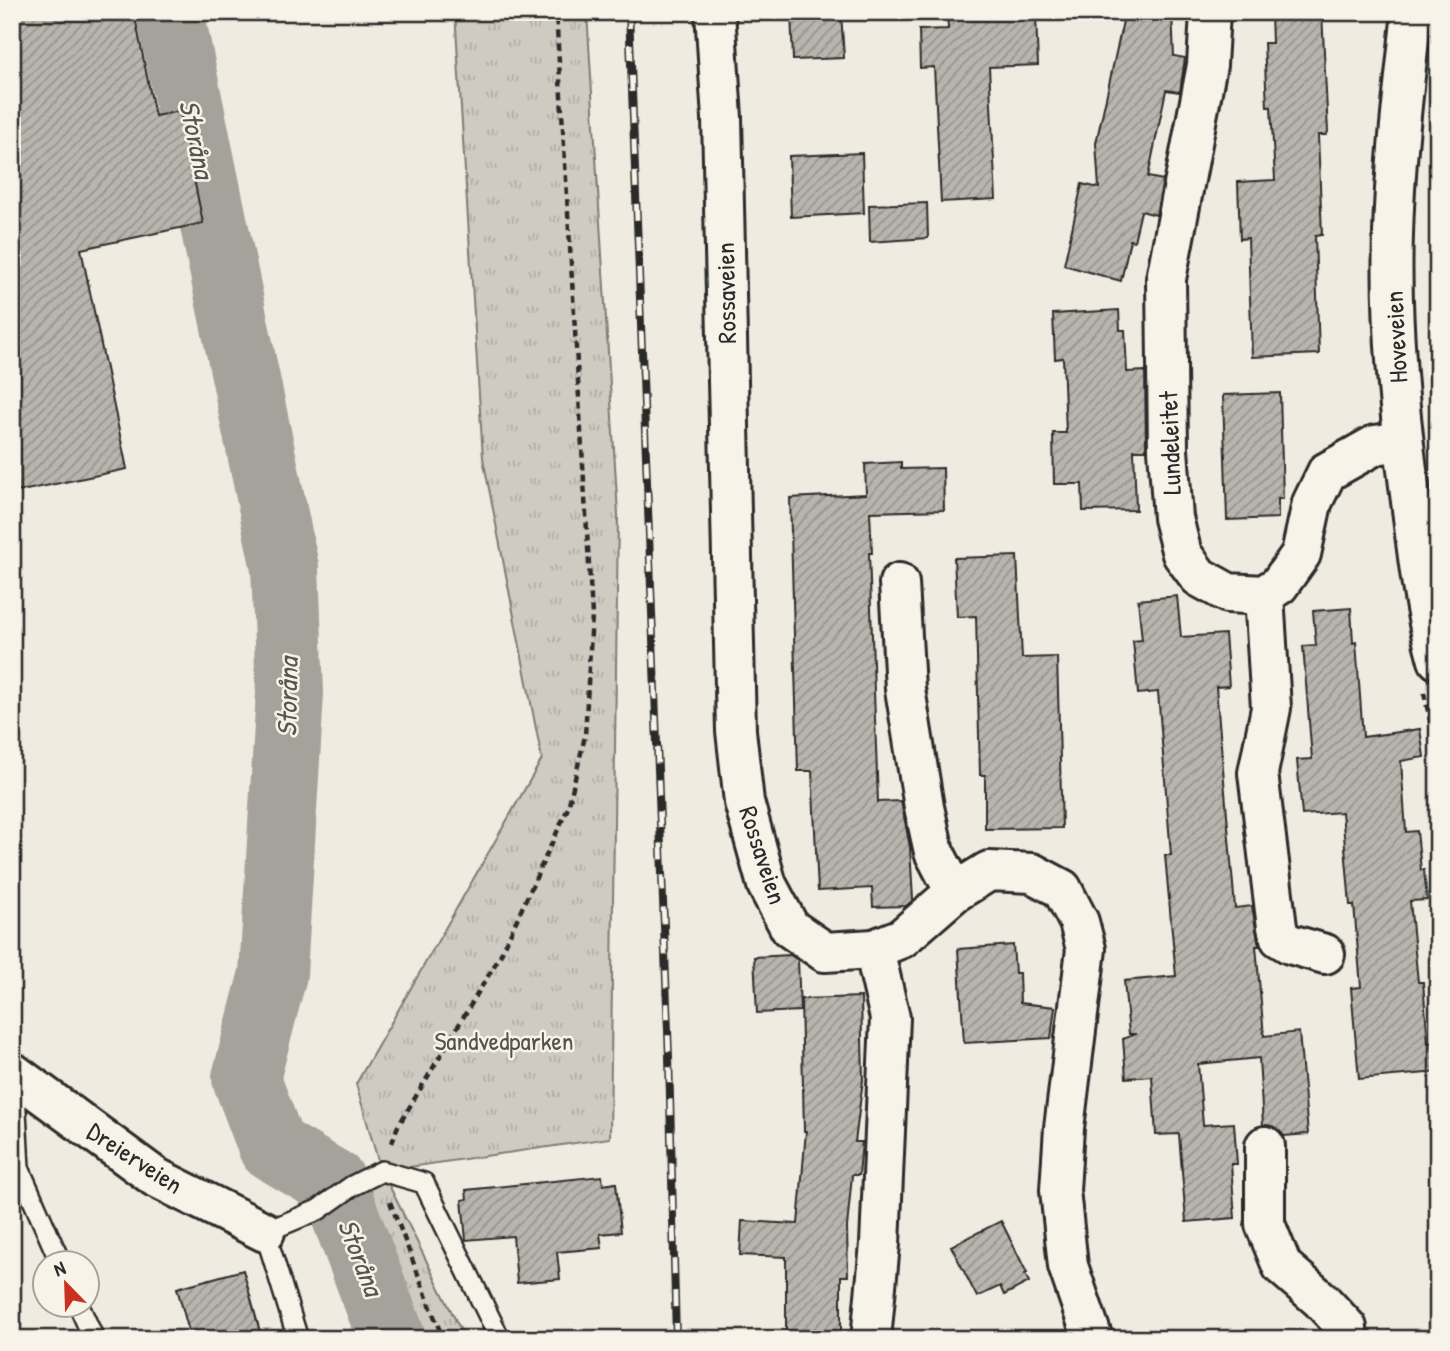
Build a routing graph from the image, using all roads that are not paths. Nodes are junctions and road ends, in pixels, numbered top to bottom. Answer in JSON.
{"nodes":[{"id":1,"x":715,"y":12,"type":"edge"},
{"id":2,"x":1210,"y":12,"type":"edge"},
{"id":3,"x":1412,"y":12,"type":"edge"},
{"id":4,"x":1403,"y":441,"type":"junction"},
{"id":5,"x":899,"y":583,"type":"dead end"},
{"id":6,"x":1264,"y":595,"type":"junction"},
{"id":7,"x":1438,"y":660,"type":"edge"},
{"id":8,"x":955,"y":892,"type":"junction"},
{"id":9,"x":874,"y":949,"type":"junction"},
{"id":10,"x":1325,"y":954,"type":"dead end"},
{"id":11,"x":13,"y":1072,"type":"edge"},
{"id":12,"x":1265,"y":1146,"type":"dead end"},
{"id":13,"x":265,"y":1231,"type":"junction"},
{"id":14,"x":55,"y":1250,"type":"edge"},
{"id":15,"x":85,"y":1320,"type":"edge"},
{"id":16,"x":94,"y":1339,"type":"edge"},
{"id":17,"x":298,"y":1339,"type":"edge"},
{"id":18,"x":500,"y":1339,"type":"edge"},
{"id":19,"x":872,"y":1339,"type":"edge"},
{"id":20,"x":1093,"y":1339,"type":"edge"},
{"id":21,"x":1348,"y":1339,"type":"edge"}],
"edges":[{"from":1,"to":9,"type":"street","name":"Rossaveien"},
{"from":2,"to":6,"type":"street","name":"Lundeleitet"},
{"from":3,"to":4,"type":"street","name":"Hoveveien"},
{"from":4,"to":6,"type":"street"},
{"from":4,"to":7,"type":"street","name":"Hoveveien"},
{"from":5,"to":8,"type":"street"},
{"from":6,"to":10,"type":"street"},
{"from":8,"to":9,"type":"street","name":"Rossaveien"},
{"from":8,"to":20,"type":"street","name":"Rossaveien"},
{"from":9,"to":19,"type":"street"},
{"from":11,"to":13,"type":"street","name":"Dreierveien"},
{"from":11,"to":14,"type":"lane"},
{"from":12,"to":21,"type":"street"},
{"from":13,"to":17,"type":"lane"},
{"from":13,"to":18,"type":"lane"},
{"from":15,"to":16,"type":"lane"}]}
